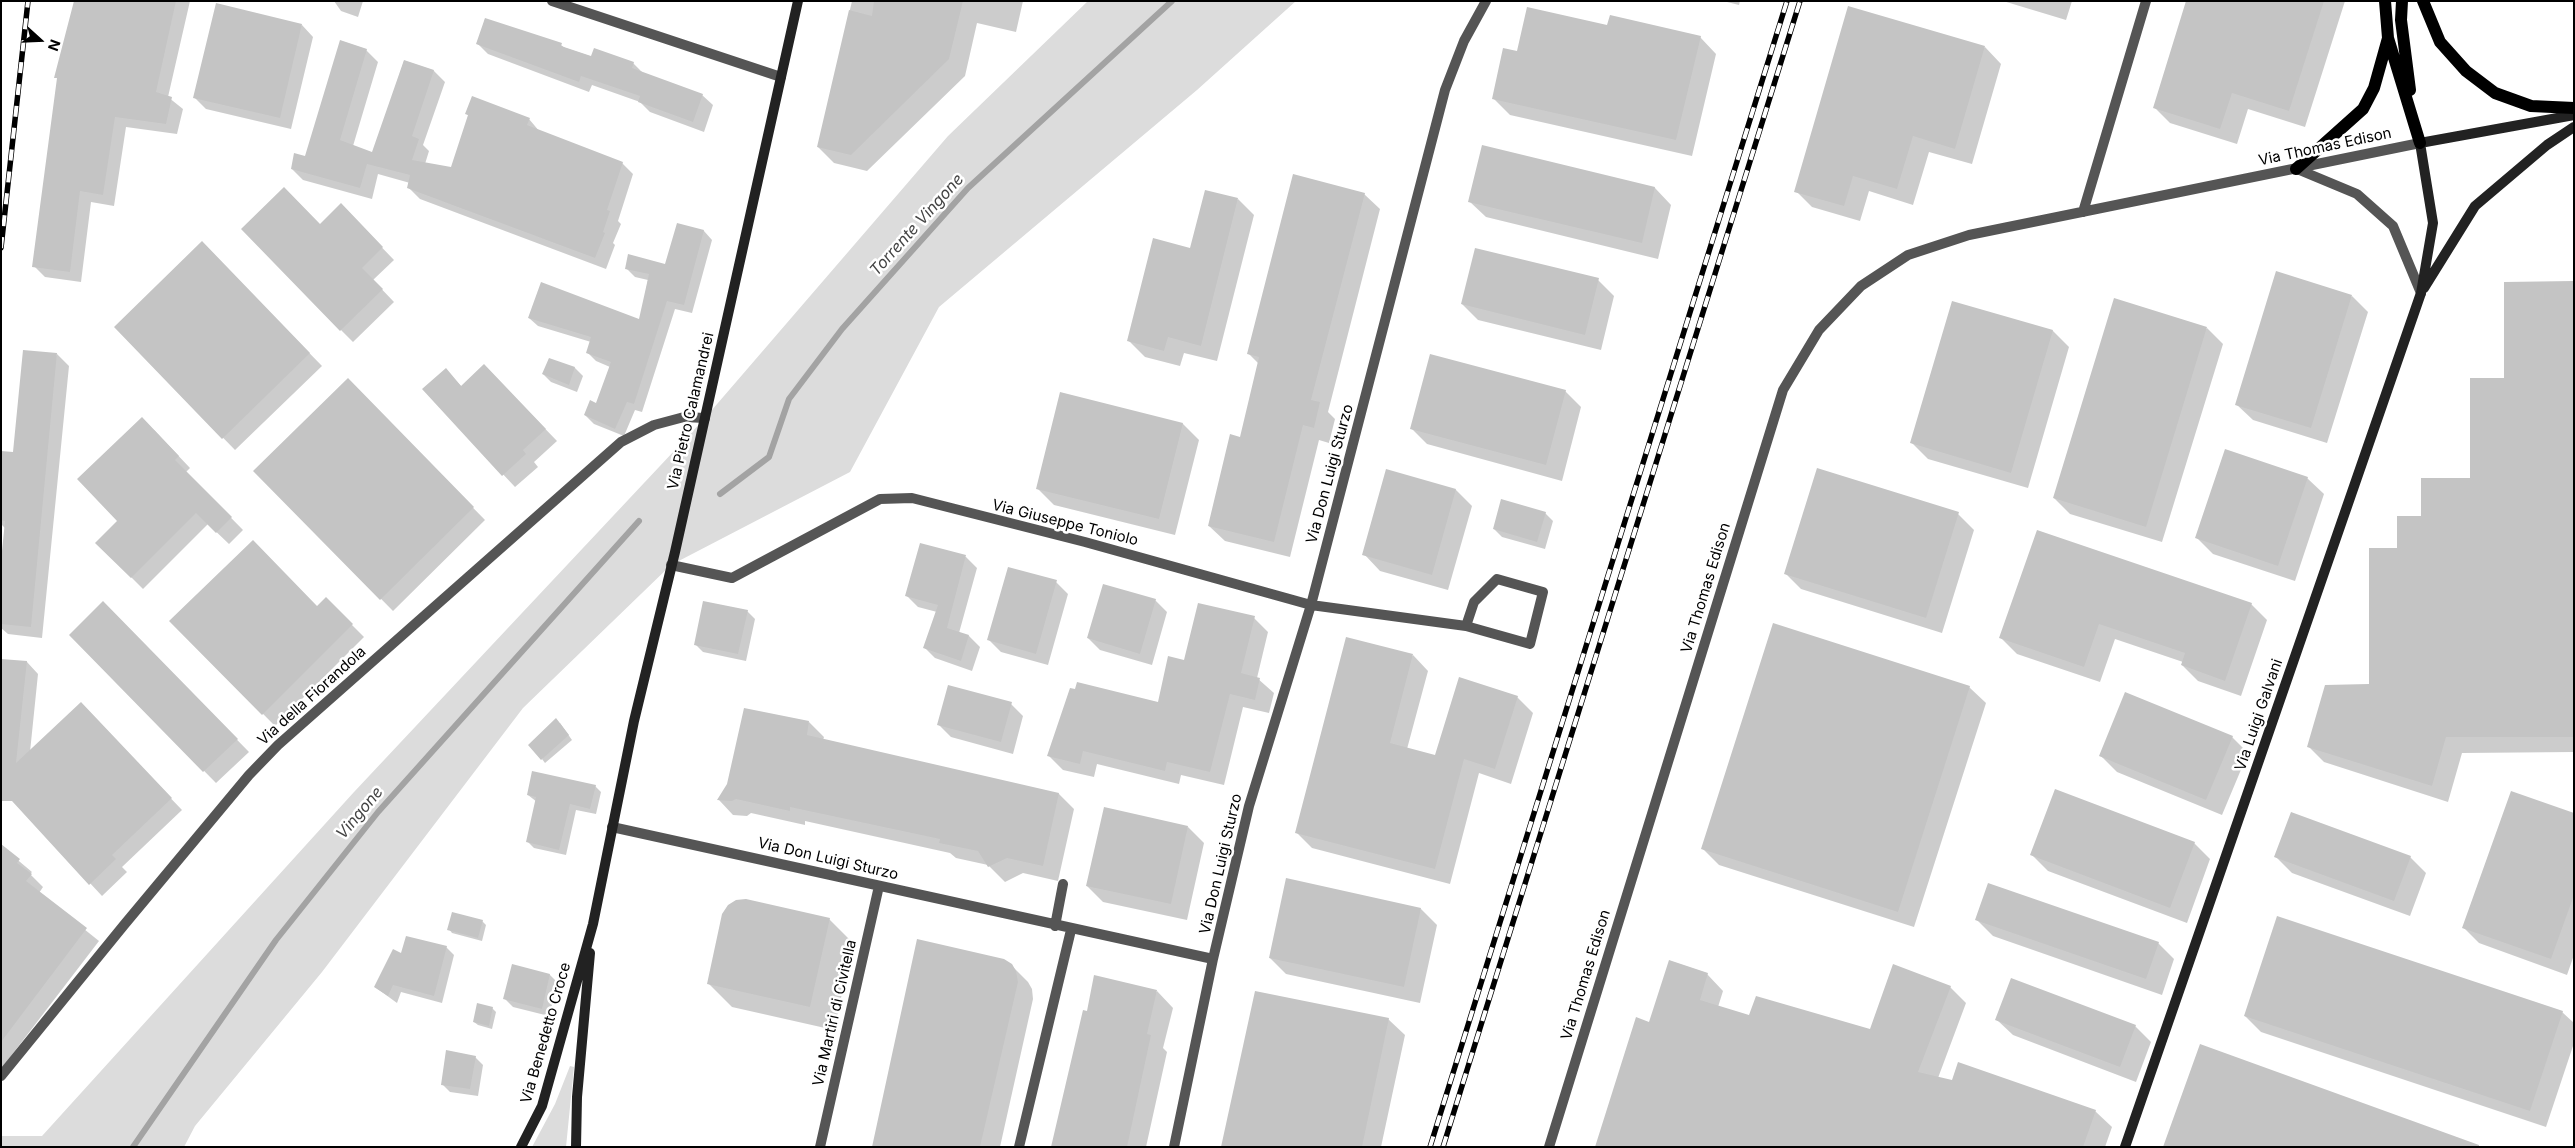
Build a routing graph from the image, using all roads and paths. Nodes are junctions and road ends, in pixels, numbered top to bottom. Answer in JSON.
{"nodes":[{"id":1,"x":552,"y":1,"type":"edge"},
{"id":2,"x":798,"y":1,"type":"edge"},
{"id":3,"x":1486,"y":1,"type":"edge"},
{"id":4,"x":2146,"y":1,"type":"edge"},
{"id":5,"x":2385,"y":1,"type":"edge"},
{"id":6,"x":2402,"y":1,"type":"edge"},
{"id":7,"x":2423,"y":1,"type":"edge"},
{"id":8,"x":2388,"y":38,"type":"junction"},
{"id":9,"x":781,"y":77,"type":"junction"},
{"id":10,"x":2574,"y":108,"type":"edge"},
{"id":11,"x":2574,"y":115,"type":"edge"},
{"id":12,"x":2574,"y":127,"type":"edge"},
{"id":13,"x":2415,"y":128,"type":"junction"},
{"id":14,"x":2420,"y":143,"type":"junction"},
{"id":15,"x":2296,"y":169,"type":"junction"},
{"id":16,"x":2083,"y":212,"type":"junction"},
{"id":17,"x":2421,"y":293,"type":"junction"},
{"id":18,"x":705,"y":418,"type":"junction"},
{"id":19,"x":671,"y":565,"type":"junction"},
{"id":20,"x":1311,"y":605,"type":"junction"},
{"id":21,"x":1466,"y":626,"type":"junction"},
{"id":22,"x":612,"y":827,"type":"junction"},
{"id":23,"x":1063,"y":884,"type":"dead end"},
{"id":24,"x":879,"y":886,"type":"junction"},
{"id":25,"x":593,"y":924,"type":"junction"},
{"id":26,"x":1055,"y":926,"type":"junction"},
{"id":27,"x":1071,"y":930,"type":"junction"},
{"id":28,"x":1213,"y":960,"type":"junction"},
{"id":29,"x":1,"y":1076,"type":"edge"},
{"id":30,"x":521,"y":1147,"type":"edge"},
{"id":31,"x":576,"y":1147,"type":"edge"},
{"id":32,"x":820,"y":1147,"type":"edge"},
{"id":33,"x":1019,"y":1147,"type":"edge"},
{"id":34,"x":1174,"y":1147,"type":"edge"},
{"id":35,"x":1549,"y":1147,"type":"edge"},
{"id":36,"x":2125,"y":1147,"type":"edge"}],
"edges":[{"from":1,"to":9,"type":"street"},
{"from":2,"to":9,"type":"street","name":"Via Pietro Calamandrei"},
{"from":3,"to":20,"type":"street","name":"Via Don Luigi Sturzo"},
{"from":4,"to":16,"type":"street"},
{"from":5,"to":8,"type":"main road"},
{"from":6,"to":13,"type":"main road"},
{"from":7,"to":10,"type":"main road"},
{"from":8,"to":13,"type":"main road"},
{"from":8,"to":15,"type":"main road"},
{"from":9,"to":18,"type":"street","name":"Via Pietro Calamandrei"},
{"from":11,"to":14,"type":"street","name":"Via Thomas Edison"},
{"from":12,"to":17,"type":"street","name":"Via Luigi Galvani"},
{"from":13,"to":14,"type":"main road"},
{"from":14,"to":15,"type":"street","name":"Via Thomas Edison"},
{"from":14,"to":17,"type":"street","name":"Via Luigi Galvani"},
{"from":15,"to":16,"type":"street","name":"Via Thomas Edison"},
{"from":15,"to":17,"type":"street"},
{"from":16,"to":35,"type":"street","name":"Via Thomas Edison"},
{"from":17,"to":36,"type":"street","name":"Via Luigi Galvani"},
{"from":18,"to":19,"type":"street","name":"Via Pietro Calamandrei"},
{"from":18,"to":29,"type":"street","name":"Via della Fiorandola"},
{"from":19,"to":20,"type":"street","name":"Via Giuseppe Toniolo"},
{"from":19,"to":22,"type":"street","name":"Via Pietro Calamandrei"},
{"from":20,"to":21,"type":"street","name":"Via Giuseppe Toniolo"},
{"from":20,"to":28,"type":"street","name":"Via Don Luigi Sturzo"},
{"from":21,"to":21,"type":"street","name":"Via Giuseppe Toniolo"},
{"from":22,"to":24,"type":"street","name":"Via Don Luigi Sturzo"},
{"from":22,"to":25,"type":"street","name":"Via Benedetto Croce"},
{"from":23,"to":26,"type":"street"},
{"from":24,"to":26,"type":"street","name":"Via Don Luigi Sturzo"},
{"from":24,"to":32,"type":"street","name":"Via Martiri di Civitella"},
{"from":25,"to":30,"type":"street","name":"Via Benedetto Croce"},
{"from":25,"to":31,"type":"street","name":"Via Benedetto Croce"},
{"from":26,"to":27,"type":"street","name":"Via Don Luigi Sturzo"},
{"from":27,"to":28,"type":"street","name":"Via Don Luigi Sturzo"},
{"from":27,"to":33,"type":"street"},
{"from":28,"to":34,"type":"street","name":"Via Don Luigi Sturzo"}]}
